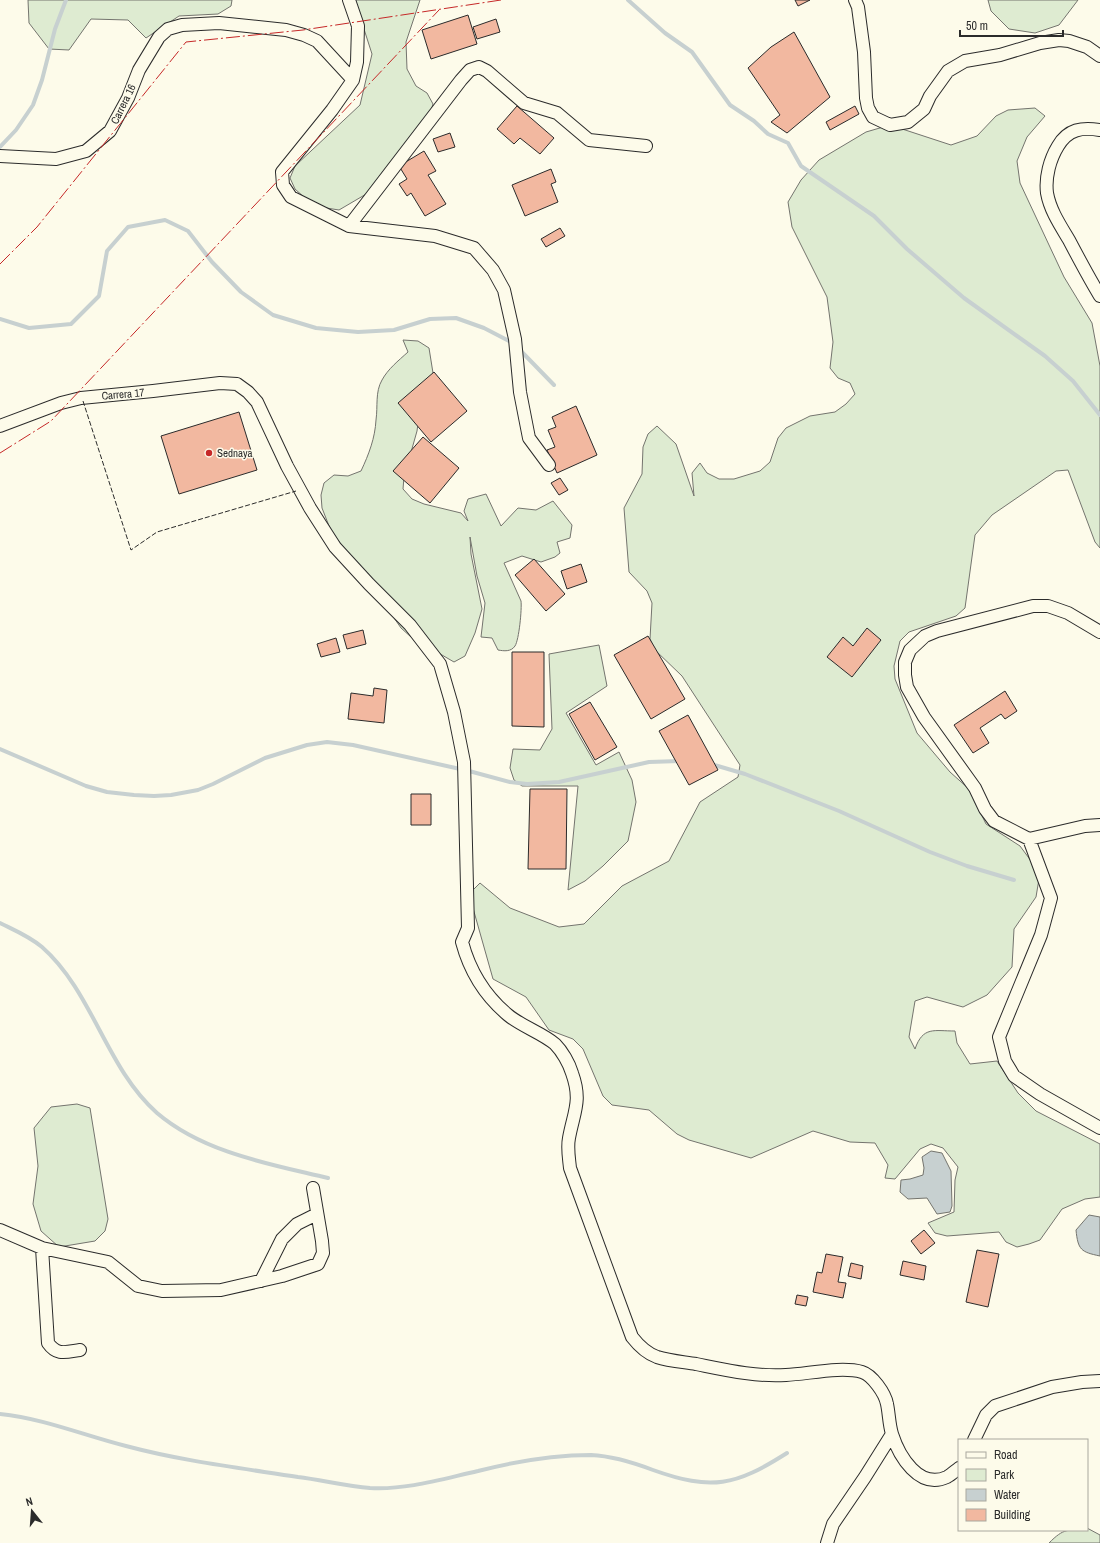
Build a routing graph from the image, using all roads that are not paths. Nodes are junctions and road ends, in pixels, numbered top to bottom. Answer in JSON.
{"nodes":[{"id":1,"x":349,"y":0,"type":"edge"},
{"id":2,"x":855,"y":0,"type":"edge"},
{"id":3,"x":1100,"y":56,"type":"edge"},
{"id":4,"x":353,"y":80,"type":"junction"},
{"id":5,"x":1100,"y":130,"type":"edge"},
{"id":6,"x":646,"y":146,"type":"dead end"},
{"id":7,"x":0,"y":156,"type":"edge"},
{"id":8,"x":349,"y":226,"type":"junction"},
{"id":9,"x":1100,"y":296,"type":"edge"},
{"id":10,"x":0,"y":426,"type":"edge"},
{"id":11,"x":549,"y":465,"type":"dead end"},
{"id":12,"x":1100,"y":632,"type":"edge"},
{"id":13,"x":1100,"y":824,"type":"edge"},
{"id":14,"x":1029,"y":839,"type":"junction"},
{"id":15,"x":1100,"y":1128,"type":"edge"},
{"id":16,"x":313,"y":1188,"type":"dead end"},
{"id":17,"x":318,"y":1214,"type":"junction"},
{"id":18,"x":0,"y":1230,"type":"edge"},
{"id":19,"x":42,"y":1248,"type":"junction"},
{"id":20,"x":261,"y":1281,"type":"junction"},
{"id":21,"x":80,"y":1350,"type":"dead end"},
{"id":22,"x":1100,"y":1381,"type":"edge"},
{"id":23,"x":892,"y":1434,"type":"junction"},
{"id":24,"x":974,"y":1439,"type":"edge"},
{"id":25,"x":958,"y":1469,"type":"edge"},
{"id":26,"x":827,"y":1543,"type":"edge"}],
"edges":[{"from":1,"to":4,"type":"street"},
{"from":2,"to":3,"type":"street"},
{"from":4,"to":7,"type":"street","name":"Carrera 16"},
{"from":4,"to":8,"type":"street"},
{"from":5,"to":9,"type":"street"},
{"from":6,"to":8,"type":"street"},
{"from":8,"to":11,"type":"street"},
{"from":10,"to":23,"type":"street","name":"Carrera 17"},
{"from":12,"to":14,"type":"street"},
{"from":13,"to":14,"type":"street"},
{"from":14,"to":15,"type":"street"},
{"from":16,"to":17,"type":"street"},
{"from":17,"to":20,"type":"street"},
{"from":17,"to":20,"type":"street"},
{"from":18,"to":19,"type":"street"},
{"from":19,"to":20,"type":"street"},
{"from":19,"to":21,"type":"street"},
{"from":22,"to":24,"type":"street"},
{"from":23,"to":25,"type":"street"},
{"from":23,"to":26,"type":"street"}]}
